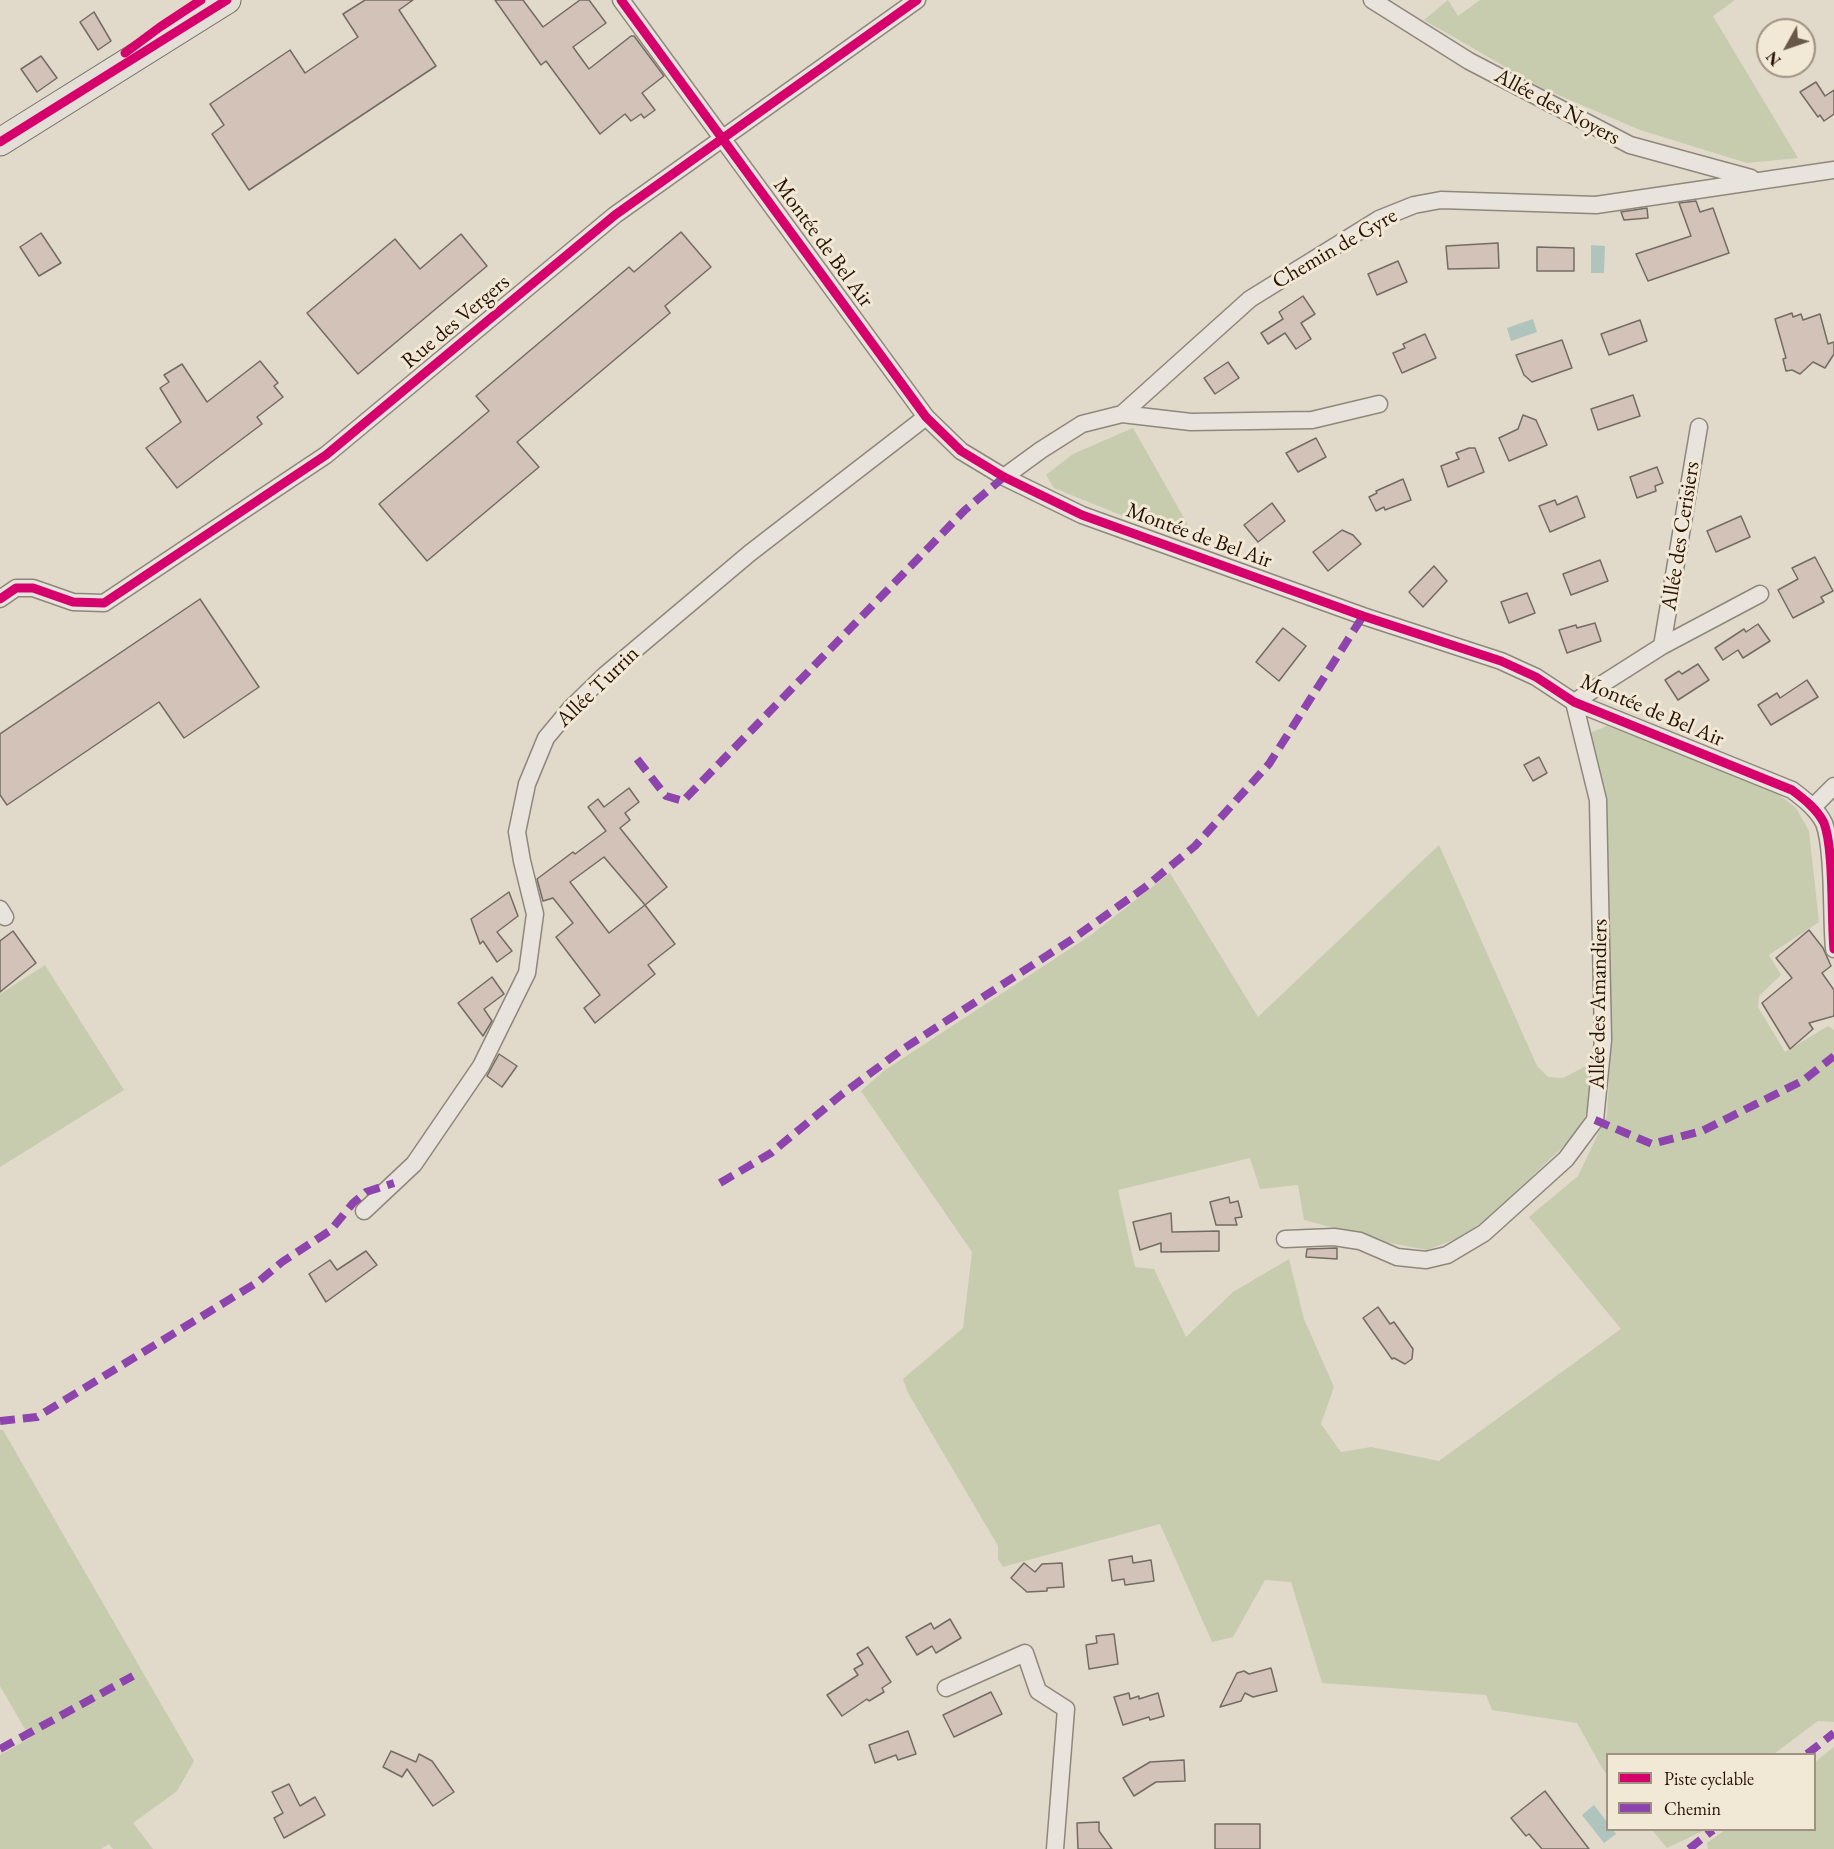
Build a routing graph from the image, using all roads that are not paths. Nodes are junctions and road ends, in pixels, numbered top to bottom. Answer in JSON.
{"nodes":[{"id":1,"x":201,"y":0,"type":"edge"},
{"id":2,"x":227,"y":0,"type":"edge"},
{"id":3,"x":621,"y":0,"type":"edge"},
{"id":4,"x":916,"y":0,"type":"edge"},
{"id":5,"x":1372,"y":0,"type":"edge"},
{"id":6,"x":53,"y":108,"type":"junction"},
{"id":7,"x":723,"y":139,"type":"junction"},
{"id":8,"x":0,"y":142,"type":"edge"},
{"id":9,"x":1834,"y":170,"type":"edge"},
{"id":10,"x":1757,"y":180,"type":"junction"},
{"id":11,"x":1378,"y":404,"type":"dead end"},
{"id":12,"x":1122,"y":414,"type":"junction"},
{"id":13,"x":926,"y":417,"type":"junction"},
{"id":14,"x":1699,"y":427,"type":"dead end"},
{"id":15,"x":1004,"y":477,"type":"junction"},
{"id":16,"x":1760,"y":594,"type":"dead end"},
{"id":17,"x":0,"y":599,"type":"edge"},
{"id":18,"x":1662,"y":646,"type":"junction"},
{"id":19,"x":1574,"y":702,"type":"junction"},
{"id":20,"x":1834,"y":786,"type":"edge"},
{"id":21,"x":1813,"y":807,"type":"junction"},
{"id":22,"x":1834,"y":949,"type":"edge"},
{"id":23,"x":364,"y":1210,"type":"dead end"},
{"id":24,"x":1285,"y":1239,"type":"dead end"},
{"id":25,"x":946,"y":1688,"type":"dead end"},
{"id":26,"x":1055,"y":1849,"type":"edge"}],
"edges":[{"from":1,"to":6,"type":"main road"},
{"from":2,"to":6,"type":"main road"},
{"from":3,"to":7,"type":"street","name":"Montée de Bel Air"},
{"from":4,"to":7,"type":"street","name":"Rue des Vergers"},
{"from":5,"to":10,"type":"street","name":"Allée des Noyers"},
{"from":6,"to":8,"type":"main road"},
{"from":7,"to":13,"type":"street","name":"Montée de Bel Air"},
{"from":7,"to":17,"type":"street","name":"Rue des Vergers"},
{"from":9,"to":10,"type":"street","name":"Chemin de Gyre"},
{"from":10,"to":12,"type":"street","name":"Chemin de Gyre"},
{"from":11,"to":12,"type":"street"},
{"from":12,"to":15,"type":"street","name":"Chemin de Gyre"},
{"from":13,"to":15,"type":"street","name":"Montée de Bel Air"},
{"from":13,"to":23,"type":"street","name":"Allée Turrin"},
{"from":14,"to":18,"type":"street","name":"Allée des Cerisiers"},
{"from":15,"to":19,"type":"street","name":"Montée de Bel Air"},
{"from":16,"to":18,"type":"street","name":"Allée des Cerisiers"},
{"from":18,"to":19,"type":"street","name":"Allée des Cerisiers"},
{"from":19,"to":21,"type":"street","name":"Montée de Bel Air"},
{"from":19,"to":24,"type":"street","name":"Allée des Amandiers"},
{"from":20,"to":21,"type":"street"},
{"from":21,"to":22,"type":"street","name":"Montée de Bel Air"},
{"from":25,"to":26,"type":"street"}]}
